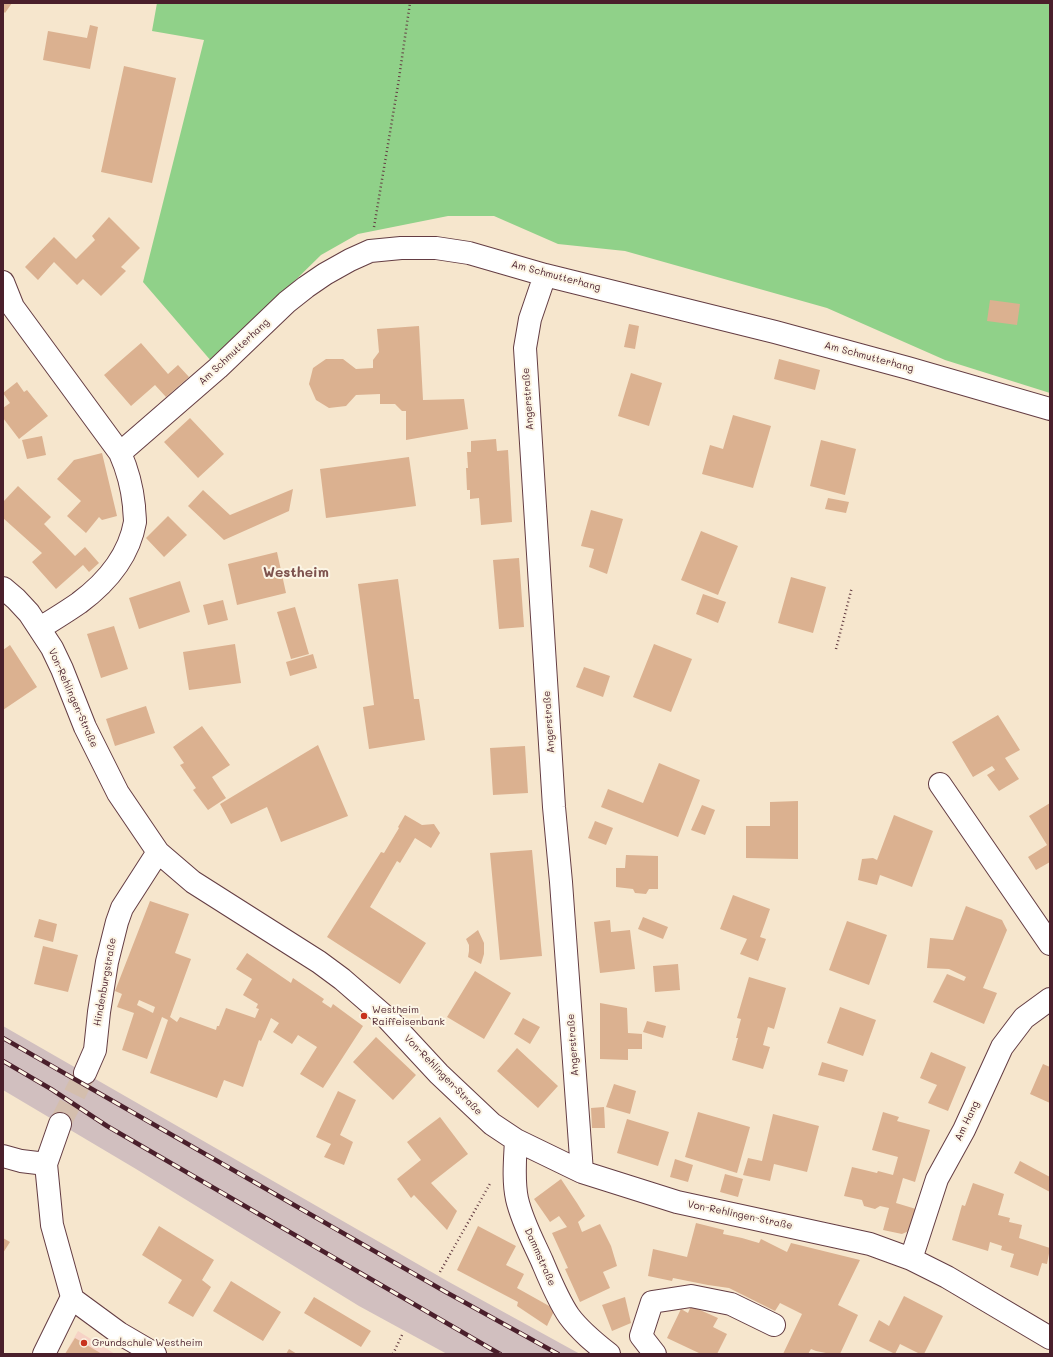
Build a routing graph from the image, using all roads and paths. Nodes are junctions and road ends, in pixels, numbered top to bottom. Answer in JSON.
{"nodes":[{"id":1,"x":410,"y":3,"type":"edge"},
{"id":2,"x":370,"y":252,"type":"junction"},
{"id":3,"x":545,"y":274,"type":"junction"},
{"id":4,"x":3,"y":282,"type":"edge"},
{"id":5,"x":1050,"y":409,"type":"edge"},
{"id":6,"x":120,"y":453,"type":"junction"},
{"id":7,"x":852,"y":587,"type":"dead end"},
{"id":8,"x":3,"y":588,"type":"edge"},
{"id":9,"x":40,"y":628,"type":"junction"},
{"id":10,"x":836,"y":649,"type":"dead end"},
{"id":11,"x":940,"y":784,"type":"dead end"},
{"id":12,"x":158,"y":852,"type":"junction"},
{"id":13,"x":1050,"y":944,"type":"edge"},
{"id":14,"x":1050,"y":999,"type":"edge"},
{"id":15,"x":85,"y":1074,"type":"tunnel mouth"},
{"id":16,"x":60,"y":1124,"type":"tunnel mouth"},
{"id":17,"x":516,"y":1140,"type":"junction"},
{"id":18,"x":3,"y":1156,"type":"edge"},
{"id":19,"x":46,"y":1164,"type":"junction"},
{"id":20,"x":582,"y":1172,"type":"junction"},
{"id":21,"x":493,"y":1180,"type":"dead end"},
{"id":22,"x":911,"y":1259,"type":"junction"},
{"id":23,"x":440,"y":1272,"type":"dead end"},
{"id":24,"x":72,"y":1297,"type":"junction"},
{"id":25,"x":774,"y":1325,"type":"dead end"},
{"id":26,"x":403,"y":1333,"type":"dead end"},
{"id":27,"x":1050,"y":1338,"type":"edge"},
{"id":28,"x":44,"y":1354,"type":"edge"},
{"id":29,"x":155,"y":1354,"type":"edge"},
{"id":30,"x":393,"y":1354,"type":"edge"},
{"id":31,"x":609,"y":1354,"type":"edge"},
{"id":32,"x":655,"y":1354,"type":"edge"}],
"edges":[{"from":1,"to":2,"type":"path"},
{"from":2,"to":3,"type":"street","name":"Am Schmutterhang"},
{"from":2,"to":6,"type":"street","name":"Am Schmutterhang"},
{"from":3,"to":5,"type":"street","name":"Am Schmutterhang"},
{"from":3,"to":20,"type":"street","name":"Angerstraße"},
{"from":4,"to":6,"type":"street"},
{"from":6,"to":9,"type":"street"},
{"from":7,"to":10,"type":"path"},
{"from":8,"to":9,"type":"street","name":"Von-Rehlingen-Straße"},
{"from":9,"to":12,"type":"street","name":"Von-Rehlingen-Straße"},
{"from":11,"to":13,"type":"street"},
{"from":12,"to":15,"type":"street","name":"Hindenburgstraße"},
{"from":12,"to":17,"type":"street","name":"Von-Rehlingen-Straße"},
{"from":14,"to":22,"type":"street","name":"Am Hang"},
{"from":16,"to":19,"type":"street"},
{"from":17,"to":20,"type":"street","name":"Von-Rehlingen-Straße"},
{"from":17,"to":31,"type":"street","name":"Dammstraße"},
{"from":18,"to":19,"type":"street"},
{"from":19,"to":24,"type":"street"},
{"from":20,"to":22,"type":"street","name":"Von-Rehlingen-Straße"},
{"from":21,"to":23,"type":"path"},
{"from":22,"to":27,"type":"street","name":"Von-Rehlingen-Straße"},
{"from":24,"to":28,"type":"street"},
{"from":24,"to":29,"type":"street"},
{"from":25,"to":32,"type":"street"},
{"from":26,"to":30,"type":"path"}]}
